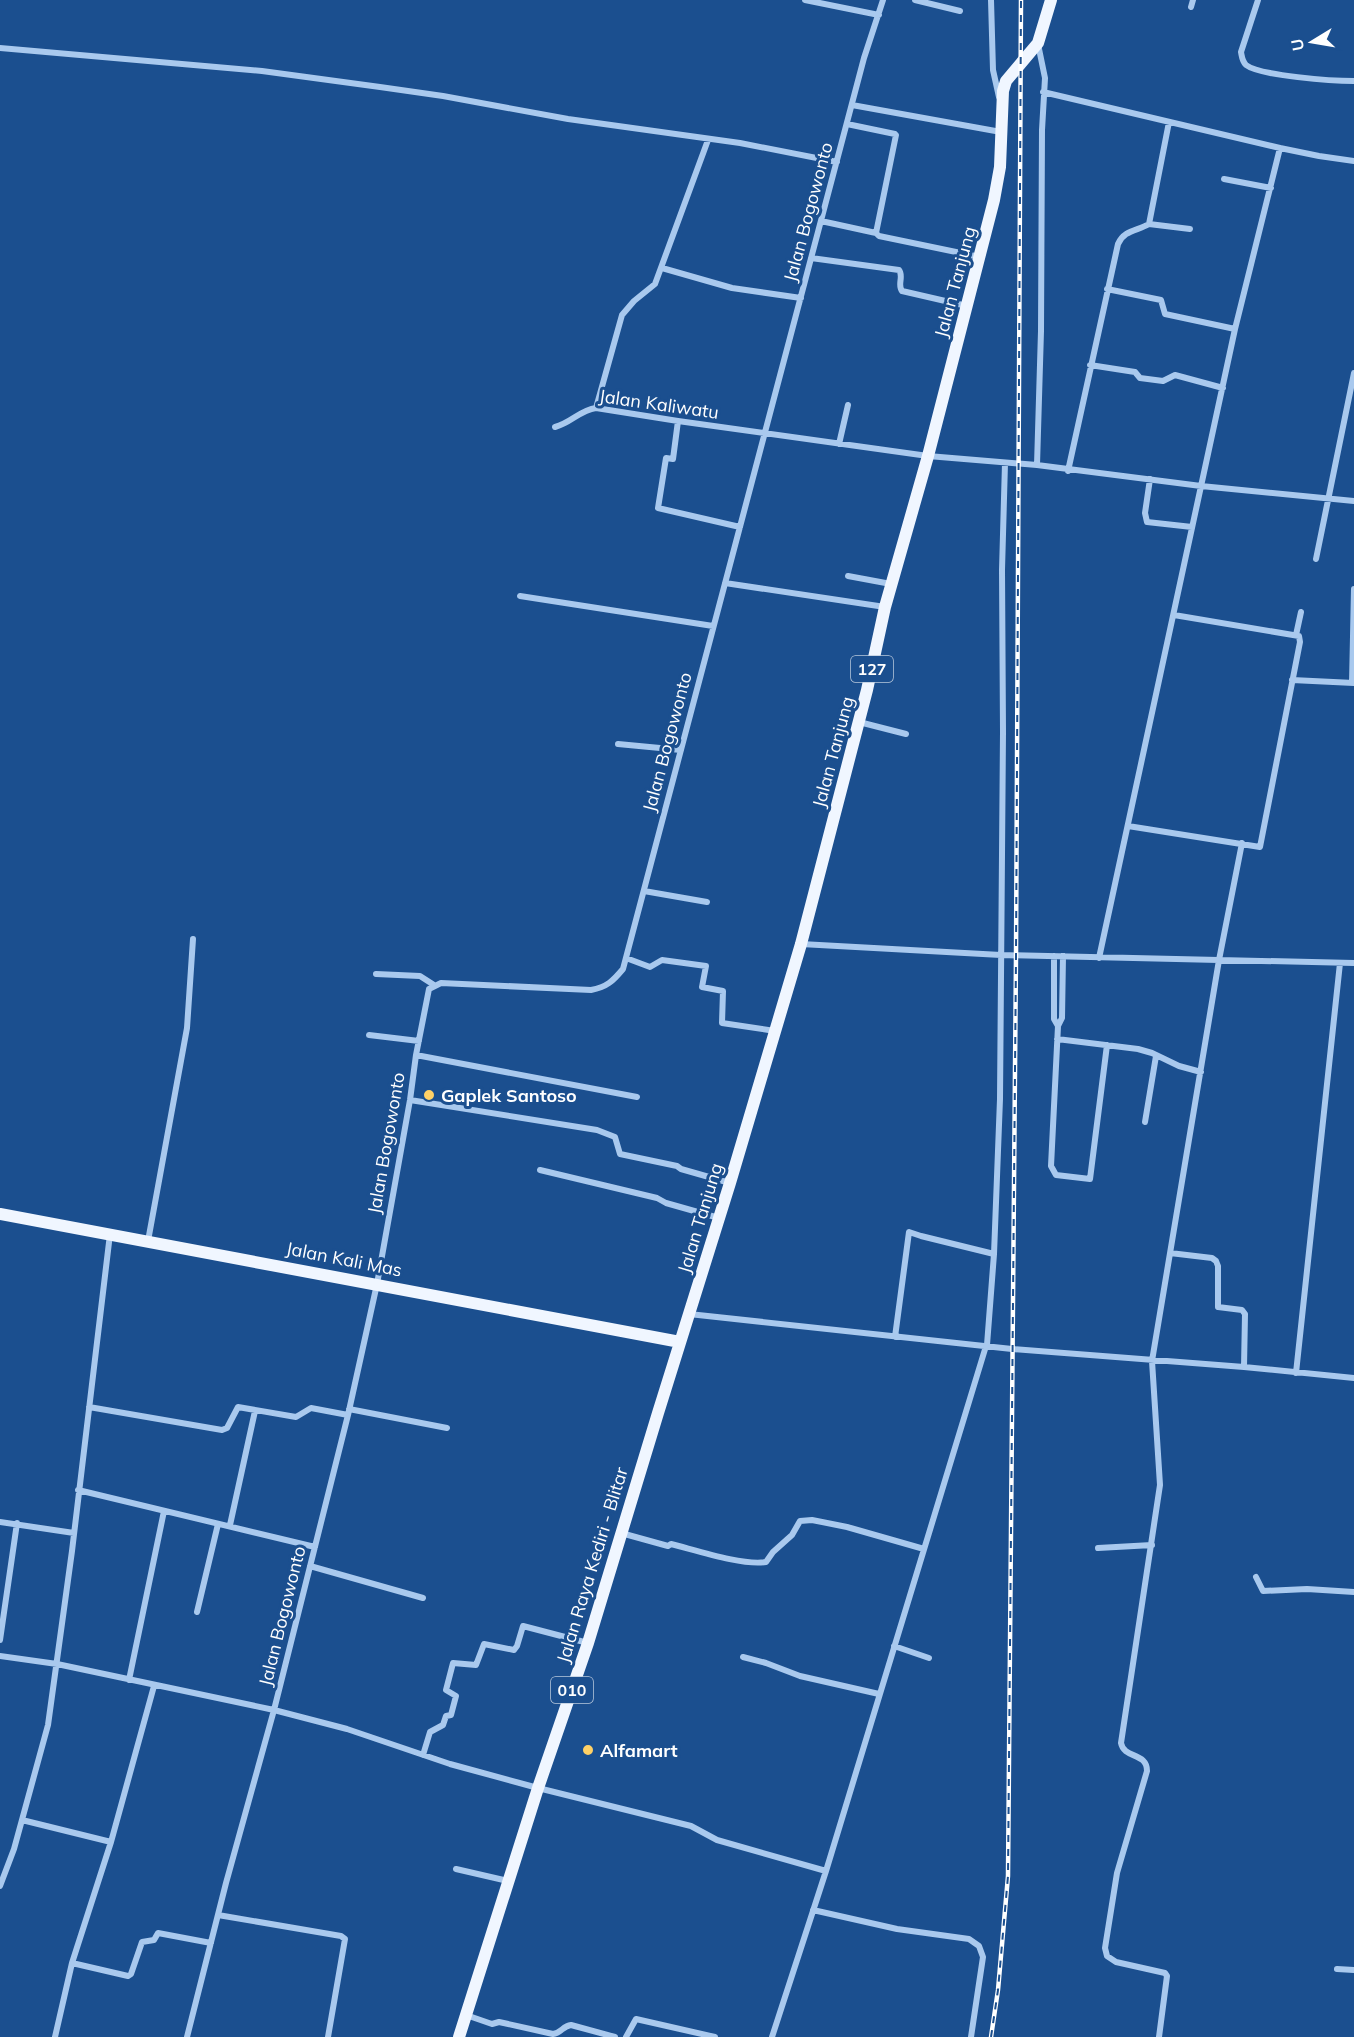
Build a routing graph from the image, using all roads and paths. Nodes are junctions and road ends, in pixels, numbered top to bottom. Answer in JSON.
{"nodes":[{"id":1,"x":805,"y":0,"type":"edge"},
{"id":2,"x":883,"y":0,"type":"edge"},
{"id":3,"x":915,"y":0,"type":"edge"},
{"id":4,"x":991,"y":0,"type":"edge"},
{"id":5,"x":1051,"y":0,"type":"edge"},
{"id":6,"x":1258,"y":0,"type":"edge"},
{"id":7,"x":960,"y":11,"type":"dead end"},
{"id":8,"x":879,"y":15,"type":"junction"},
{"id":9,"x":1038,"y":43,"type":"junction"},
{"id":10,"x":0,"y":48,"type":"edge"},
{"id":11,"x":1354,"y":81,"type":"edge"},
{"id":12,"x":1043,"y":92,"type":"junction"},
{"id":13,"x":1001,"y":102,"type":"junction"},
{"id":14,"x":852,"y":105,"type":"junction"},
{"id":15,"x":1169,"y":122,"type":"junction"},
{"id":16,"x":848,"y":124,"type":"junction"},
{"id":17,"x":1002,"y":132,"type":"junction"},
{"id":18,"x":708,"y":140,"type":"junction"},
{"id":19,"x":1280,"y":148,"type":"junction"},
{"id":20,"x":1354,"y":160,"type":"edge"},
{"id":21,"x":837,"y":162,"type":"junction"},
{"id":22,"x":1224,"y":179,"type":"dead end"},
{"id":23,"x":1271,"y":188,"type":"junction"},
{"id":24,"x":821,"y":221,"type":"junction"},
{"id":25,"x":1149,"y":224,"type":"junction"},
{"id":26,"x":1190,"y":229,"type":"dead end"},
{"id":27,"x":876,"y":233,"type":"junction"},
{"id":28,"x":980,"y":257,"type":"junction"},
{"id":29,"x":811,"y":258,"type":"junction"},
{"id":30,"x":662,"y":268,"type":"junction"},
{"id":31,"x":1107,"y":289,"type":"junction"},
{"id":32,"x":801,"y":298,"type":"junction"},
{"id":33,"x":967,"y":306,"type":"junction"},
{"id":34,"x":1235,"y":329,"type":"junction"},
{"id":35,"x":1090,"y":365,"type":"junction"},
{"id":36,"x":1354,"y":373,"type":"edge"},
{"id":37,"x":1223,"y":388,"type":"junction"},
{"id":38,"x":848,"y":405,"type":"dead end"},
{"id":39,"x":596,"y":408,"type":"junction"},
{"id":40,"x":1346,"y":410,"type":"junction"},
{"id":41,"x":1354,"y":410,"type":"edge"},
{"id":42,"x":678,"y":421,"type":"junction"},
{"id":43,"x":555,"y":427,"type":"dead end"},
{"id":44,"x":764,"y":434,"type":"junction"},
{"id":45,"x":839,"y":444,"type":"junction"},
{"id":46,"x":928,"y":456,"type":"junction"},
{"id":47,"x":1005,"y":463,"type":"junction"},
{"id":48,"x":1037,"y":465,"type":"junction"},
{"id":49,"x":1068,"y":471,"type":"junction"},
{"id":50,"x":1150,"y":480,"type":"junction"},
{"id":51,"x":1201,"y":486,"type":"junction"},
{"id":52,"x":1327,"y":500,"type":"junction"},
{"id":53,"x":1354,"y":501,"type":"edge"},
{"id":54,"x":740,"y":527,"type":"junction"},
{"id":55,"x":1192,"y":527,"type":"junction"},
{"id":56,"x":1316,"y":559,"type":"dead end"},
{"id":57,"x":848,"y":576,"type":"dead end"},
{"id":58,"x":724,"y":583,"type":"junction"},
{"id":59,"x":891,"y":584,"type":"junction"},
{"id":60,"x":1354,"y":589,"type":"edge"},
{"id":61,"x":520,"y":596,"type":"dead end"},
{"id":62,"x":885,"y":607,"type":"junction"},
{"id":63,"x":1301,"y":612,"type":"dead end"},
{"id":64,"x":1174,"y":615,"type":"junction"},
{"id":65,"x":713,"y":626,"type":"junction"},
{"id":66,"x":1296,"y":635,"type":"junction"},
{"id":67,"x":1292,"y":680,"type":"junction"},
{"id":68,"x":1353,"y":683,"type":"edge"},
{"id":69,"x":859,"y":722,"type":"junction"},
{"id":70,"x":906,"y":734,"type":"dead end"},
{"id":71,"x":618,"y":744,"type":"dead end"},
{"id":72,"x":681,"y":750,"type":"junction"},
{"id":73,"x":1128,"y":826,"type":"junction"},
{"id":74,"x":1242,"y":843,"type":"junction"},
{"id":75,"x":644,"y":891,"type":"junction"},
{"id":76,"x":707,"y":902,"type":"dead end"},
{"id":77,"x":193,"y":939,"type":"dead end"},
{"id":78,"x":801,"y":944,"type":"junction"},
{"id":79,"x":1001,"y":955,"type":"junction"},
{"id":80,"x":1054,"y":956,"type":"junction"},
{"id":81,"x":1063,"y":956,"type":"junction"},
{"id":82,"x":626,"y":958,"type":"junction"},
{"id":83,"x":1099,"y":958,"type":"junction"},
{"id":84,"x":1219,"y":960,"type":"junction"},
{"id":85,"x":1341,"y":963,"type":"junction"},
{"id":86,"x":1354,"y":963,"type":"edge"},
{"id":87,"x":376,"y":974,"type":"dead end"},
{"id":88,"x":434,"y":985,"type":"junction"},
{"id":89,"x":1058,"y":1026,"type":"junction"},
{"id":90,"x":775,"y":1031,"type":"junction"},
{"id":91,"x":369,"y":1035,"type":"dead end"},
{"id":92,"x":1057,"y":1039,"type":"junction"},
{"id":93,"x":419,"y":1041,"type":"junction"},
{"id":94,"x":1107,"y":1045,"type":"junction"},
{"id":95,"x":416,"y":1055,"type":"junction"},
{"id":96,"x":1156,"y":1056,"type":"junction"},
{"id":97,"x":1201,"y":1072,"type":"junction"},
{"id":98,"x":637,"y":1097,"type":"dead end"},
{"id":99,"x":410,"y":1100,"type":"junction"},
{"id":100,"x":1145,"y":1122,"type":"dead end"},
{"id":101,"x":540,"y":1170,"type":"dead end"},
{"id":102,"x":730,"y":1183,"type":"junction"},
{"id":103,"x":0,"y":1214,"type":"edge"},
{"id":104,"x":719,"y":1218,"type":"junction"},
{"id":105,"x":110,"y":1234,"type":"junction"},
{"id":106,"x":148,"y":1241,"type":"junction"},
{"id":107,"x":1170,"y":1253,"type":"junction"},
{"id":108,"x":994,"y":1254,"type":"junction"},
{"id":109,"x":377,"y":1284,"type":"junction"},
{"id":110,"x":689,"y":1314,"type":"junction"},
{"id":111,"x":896,"y":1337,"type":"junction"},
{"id":112,"x":680,"y":1342,"type":"junction"},
{"id":113,"x":986,"y":1346,"type":"junction"},
{"id":114,"x":1152,"y":1361,"type":"junction"},
{"id":115,"x":1244,"y":1367,"type":"junction"},
{"id":116,"x":1296,"y":1373,"type":"junction"},
{"id":117,"x":1354,"y":1378,"type":"edge"},
{"id":118,"x":89,"y":1407,"type":"junction"},
{"id":119,"x":255,"y":1411,"type":"junction"},
{"id":120,"x":348,"y":1412,"type":"junction"},
{"id":121,"x":447,"y":1428,"type":"dead end"},
{"id":122,"x":78,"y":1490,"type":"junction"},
{"id":123,"x":164,"y":1511,"type":"junction"},
{"id":124,"x":0,"y":1522,"type":"edge"},
{"id":125,"x":17,"y":1523,"type":"junction"},
{"id":126,"x":218,"y":1524,"type":"junction"},
{"id":127,"x":230,"y":1525,"type":"junction"},
{"id":128,"x":74,"y":1533,"type":"junction"},
{"id":129,"x":621,"y":1533,"type":"junction"},
{"id":130,"x":1152,"y":1545,"type":"junction"},
{"id":131,"x":315,"y":1547,"type":"junction"},
{"id":132,"x":1098,"y":1548,"type":"dead end"},
{"id":133,"x":924,"y":1549,"type":"junction"},
{"id":134,"x":310,"y":1566,"type":"junction"},
{"id":135,"x":1256,"y":1577,"type":"dead end"},
{"id":136,"x":1354,"y":1592,"type":"edge"},
{"id":137,"x":423,"y":1598,"type":"dead end"},
{"id":138,"x":196,"y":1612,"type":"dead end"},
{"id":139,"x":0,"y":1640,"type":"edge"},
{"id":140,"x":588,"y":1643,"type":"junction"},
{"id":141,"x":894,"y":1646,"type":"junction"},
{"id":142,"x":0,"y":1656,"type":"edge"},
{"id":143,"x":743,"y":1657,"type":"dead end"},
{"id":144,"x":929,"y":1658,"type":"dead end"},
{"id":145,"x":57,"y":1664,"type":"junction"},
{"id":146,"x":129,"y":1680,"type":"junction"},
{"id":147,"x":154,"y":1686,"type":"junction"},
{"id":148,"x":879,"y":1694,"type":"junction"},
{"id":149,"x":274,"y":1710,"type":"junction"},
{"id":150,"x":423,"y":1755,"type":"junction"},
{"id":151,"x":538,"y":1788,"type":"junction"},
{"id":152,"x":22,"y":1820,"type":"junction"},
{"id":153,"x":111,"y":1842,"type":"junction"},
{"id":154,"x":456,"y":1869,"type":"dead end"},
{"id":155,"x":826,"y":1871,"type":"junction"},
{"id":156,"x":509,"y":1882,"type":"junction"},
{"id":157,"x":0,"y":1886,"type":"edge"},
{"id":158,"x":813,"y":1910,"type":"junction"},
{"id":159,"x":218,"y":1915,"type":"junction"},
{"id":160,"x":211,"y":1943,"type":"junction"},
{"id":161,"x":72,"y":1963,"type":"junction"},
{"id":162,"x":1337,"y":1969,"type":"dead end"},
{"id":163,"x":1354,"y":1970,"type":"edge"},
{"id":164,"x":466,"y":2016,"type":"junction"},
{"id":165,"x":55,"y":2037,"type":"edge"},
{"id":166,"x":187,"y":2037,"type":"edge"},
{"id":167,"x":328,"y":2037,"type":"edge"},
{"id":168,"x":459,"y":2037,"type":"edge"},
{"id":169,"x":615,"y":2037,"type":"edge"},
{"id":170,"x":626,"y":2037,"type":"edge"},
{"id":171,"x":716,"y":2037,"type":"edge"},
{"id":172,"x":772,"y":2037,"type":"edge"},
{"id":173,"x":971,"y":2037,"type":"edge"},
{"id":174,"x":1159,"y":2037,"type":"edge"}],
"edges":[{"from":1,"to":8,"type":"street"},
{"from":2,"to":8,"type":"street","name":"Jalan Bogowonto"},
{"from":3,"to":7,"type":"street"},
{"from":4,"to":13,"type":"street"},
{"from":5,"to":9,"type":"main road","name":"Jalan Tanjung","number":"127"},
{"from":6,"to":11,"type":"street"},
{"from":8,"to":14,"type":"street","name":"Jalan Bogowonto"},
{"from":9,"to":12,"type":"street"},
{"from":9,"to":13,"type":"main road","name":"Jalan Tanjung","number":"127"},
{"from":10,"to":18,"type":"street"},
{"from":12,"to":15,"type":"street"},
{"from":12,"to":48,"type":"street"},
{"from":13,"to":17,"type":"main road","name":"Jalan Tanjung","number":"127"},
{"from":14,"to":16,"type":"street","name":"Jalan Bogowonto"},
{"from":14,"to":17,"type":"street"},
{"from":15,"to":19,"type":"street"},
{"from":15,"to":25,"type":"street"},
{"from":16,"to":21,"type":"street","name":"Jalan Bogowonto"},
{"from":16,"to":27,"type":"street"},
{"from":17,"to":28,"type":"main road","name":"Jalan Tanjung","number":"127"},
{"from":18,"to":21,"type":"street"},
{"from":18,"to":30,"type":"street"},
{"from":19,"to":20,"type":"street"},
{"from":19,"to":23,"type":"street"},
{"from":21,"to":24,"type":"street","name":"Jalan Bogowonto"},
{"from":22,"to":23,"type":"street"},
{"from":23,"to":34,"type":"street"},
{"from":24,"to":27,"type":"street"},
{"from":24,"to":29,"type":"street","name":"Jalan Bogowonto"},
{"from":25,"to":26,"type":"street"},
{"from":25,"to":31,"type":"street"},
{"from":27,"to":28,"type":"street"},
{"from":28,"to":33,"type":"main road","name":"Jalan Tanjung","number":"127"},
{"from":29,"to":32,"type":"street","name":"Jalan Bogowonto"},
{"from":29,"to":33,"type":"street"},
{"from":30,"to":32,"type":"street"},
{"from":30,"to":39,"type":"street"},
{"from":31,"to":34,"type":"street"},
{"from":31,"to":35,"type":"street"},
{"from":32,"to":44,"type":"street","name":"Jalan Bogowonto"},
{"from":33,"to":46,"type":"main road","name":"Jalan Tanjung","number":"127"},
{"from":34,"to":37,"type":"street"},
{"from":35,"to":37,"type":"street"},
{"from":35,"to":49,"type":"street"},
{"from":36,"to":40,"type":"street"},
{"from":37,"to":51,"type":"street"},
{"from":38,"to":45,"type":"street"},
{"from":39,"to":42,"type":"street","name":"Jalan Kaliwatu"},
{"from":39,"to":43,"type":"street","name":"Jalan Kaliwatu"},
{"from":40,"to":41,"type":"street"},
{"from":40,"to":52,"type":"street"},
{"from":42,"to":44,"type":"street","name":"Jalan Kaliwatu"},
{"from":42,"to":54,"type":"street"},
{"from":44,"to":45,"type":"street"},
{"from":44,"to":54,"type":"street","name":"Jalan Bogowonto"},
{"from":45,"to":46,"type":"street"},
{"from":46,"to":47,"type":"street"},
{"from":46,"to":59,"type":"main road","name":"Jalan Tanjung","number":"127"},
{"from":47,"to":48,"type":"street"},
{"from":47,"to":79,"type":"street"},
{"from":48,"to":49,"type":"street"},
{"from":49,"to":50,"type":"street"},
{"from":50,"to":51,"type":"street"},
{"from":50,"to":55,"type":"street"},
{"from":51,"to":52,"type":"street"},
{"from":51,"to":55,"type":"street"},
{"from":52,"to":53,"type":"street"},
{"from":52,"to":56,"type":"street"},
{"from":54,"to":58,"type":"street","name":"Jalan Bogowonto"},
{"from":55,"to":64,"type":"street"},
{"from":57,"to":59,"type":"street"},
{"from":58,"to":62,"type":"street"},
{"from":58,"to":65,"type":"street","name":"Jalan Bogowonto"},
{"from":59,"to":62,"type":"main road","name":"Jalan Tanjung","number":"127"},
{"from":60,"to":68,"type":"street"},
{"from":61,"to":65,"type":"street"},
{"from":62,"to":69,"type":"main road","name":"Jalan Tanjung","number":"127"},
{"from":63,"to":66,"type":"street"},
{"from":64,"to":66,"type":"street"},
{"from":64,"to":73,"type":"street"},
{"from":65,"to":72,"type":"street","name":"Jalan Bogowonto"},
{"from":66,"to":67,"type":"street"},
{"from":67,"to":68,"type":"street"},
{"from":67,"to":74,"type":"street"},
{"from":69,"to":70,"type":"street"},
{"from":69,"to":78,"type":"main road","name":"Jalan Tanjung","number":"127"},
{"from":71,"to":72,"type":"street"},
{"from":72,"to":75,"type":"street","name":"Jalan Bogowonto"},
{"from":73,"to":74,"type":"street"},
{"from":73,"to":83,"type":"street"},
{"from":74,"to":84,"type":"street"},
{"from":75,"to":76,"type":"street"},
{"from":75,"to":82,"type":"street","name":"Jalan Bogowonto"},
{"from":77,"to":106,"type":"street"},
{"from":78,"to":79,"type":"street"},
{"from":78,"to":90,"type":"main road","name":"Jalan Tanjung","number":"127"},
{"from":79,"to":80,"type":"street"},
{"from":79,"to":108,"type":"street"},
{"from":80,"to":81,"type":"street"},
{"from":80,"to":89,"type":"street"},
{"from":81,"to":83,"type":"street"},
{"from":81,"to":89,"type":"street"},
{"from":82,"to":88,"type":"street","name":"Jalan Bogowonto"},
{"from":82,"to":90,"type":"street"},
{"from":83,"to":84,"type":"street"},
{"from":84,"to":85,"type":"street"},
{"from":84,"to":97,"type":"street"},
{"from":85,"to":86,"type":"street"},
{"from":85,"to":116,"type":"street"},
{"from":87,"to":88,"type":"street"},
{"from":88,"to":93,"type":"street","name":"Jalan Bogowonto"},
{"from":89,"to":92,"type":"street"},
{"from":90,"to":102,"type":"main road","name":"Jalan Tanjung","number":"127"},
{"from":91,"to":93,"type":"street"},
{"from":92,"to":94,"type":"street"},
{"from":92,"to":94,"type":"street"},
{"from":93,"to":95,"type":"street","name":"Jalan Bogowonto"},
{"from":94,"to":96,"type":"street"},
{"from":95,"to":98,"type":"street"},
{"from":95,"to":99,"type":"street","name":"Jalan Bogowonto"},
{"from":96,"to":97,"type":"street"},
{"from":96,"to":100,"type":"street"},
{"from":97,"to":107,"type":"street"},
{"from":99,"to":102,"type":"street"},
{"from":99,"to":109,"type":"street","name":"Jalan Bogowonto"},
{"from":101,"to":104,"type":"street"},
{"from":102,"to":104,"type":"main road","name":"Jalan Tanjung","number":"127"},
{"from":103,"to":105,"type":"main road","name":"Jalan Kali Mas"},
{"from":104,"to":110,"type":"main road","name":"Jalan Tanjung","number":"127"},
{"from":105,"to":106,"type":"main road","name":"Jalan Kali Mas"},
{"from":105,"to":118,"type":"street"},
{"from":106,"to":109,"type":"main road","name":"Jalan Kali Mas"},
{"from":107,"to":114,"type":"street"},
{"from":107,"to":115,"type":"street"},
{"from":108,"to":111,"type":"street"},
{"from":108,"to":113,"type":"street"},
{"from":109,"to":112,"type":"main road","name":"Jalan Kali Mas"},
{"from":109,"to":120,"type":"street","name":"Jalan Bogowonto"},
{"from":110,"to":111,"type":"street"},
{"from":110,"to":112,"type":"main road","name":"Jalan Tanjung","number":"127"},
{"from":111,"to":113,"type":"street"},
{"from":112,"to":129,"type":"main road","name":"Jalan Raya Kediri - Blitar","number":"010"},
{"from":113,"to":114,"type":"street"},
{"from":113,"to":133,"type":"street"},
{"from":114,"to":115,"type":"street"},
{"from":114,"to":130,"type":"street"},
{"from":115,"to":116,"type":"street"},
{"from":116,"to":117,"type":"street"},
{"from":118,"to":119,"type":"street"},
{"from":118,"to":122,"type":"street"},
{"from":119,"to":120,"type":"street"},
{"from":119,"to":127,"type":"street"},
{"from":120,"to":121,"type":"street"},
{"from":120,"to":131,"type":"street","name":"Jalan Bogowonto"},
{"from":122,"to":123,"type":"street"},
{"from":122,"to":128,"type":"street"},
{"from":123,"to":126,"type":"street"},
{"from":123,"to":146,"type":"street"},
{"from":124,"to":125,"type":"street"},
{"from":125,"to":128,"type":"street"},
{"from":125,"to":139,"type":"street"},
{"from":126,"to":127,"type":"street"},
{"from":126,"to":138,"type":"street"},
{"from":127,"to":131,"type":"street"},
{"from":128,"to":145,"type":"street"},
{"from":129,"to":133,"type":"street"},
{"from":129,"to":140,"type":"main road","name":"Jalan Raya Kediri - Blitar","number":"010"},
{"from":130,"to":132,"type":"street"},
{"from":130,"to":174,"type":"street"},
{"from":131,"to":134,"type":"street","name":"Jalan Bogowonto"},
{"from":133,"to":141,"type":"street"},
{"from":134,"to":137,"type":"street"},
{"from":134,"to":149,"type":"street","name":"Jalan Bogowonto"},
{"from":135,"to":136,"type":"street"},
{"from":140,"to":150,"type":"street"},
{"from":140,"to":151,"type":"main road","name":"Jalan Raya Kediri - Blitar","number":"010"},
{"from":141,"to":144,"type":"street"},
{"from":141,"to":148,"type":"street"},
{"from":142,"to":145,"type":"street"},
{"from":143,"to":148,"type":"street"},
{"from":145,"to":146,"type":"street"},
{"from":145,"to":152,"type":"street"},
{"from":146,"to":147,"type":"street"},
{"from":147,"to":149,"type":"street"},
{"from":147,"to":153,"type":"street"},
{"from":148,"to":155,"type":"street"},
{"from":149,"to":150,"type":"street"},
{"from":149,"to":159,"type":"street","name":"Jalan Bogowonto"},
{"from":150,"to":151,"type":"street"},
{"from":151,"to":155,"type":"street"},
{"from":151,"to":156,"type":"main road","name":"Jalan Raya Kediri - Blitar","number":"010"},
{"from":152,"to":153,"type":"street"},
{"from":152,"to":157,"type":"street"},
{"from":153,"to":161,"type":"street"},
{"from":154,"to":156,"type":"street"},
{"from":155,"to":158,"type":"street"},
{"from":156,"to":164,"type":"main road","name":"Jalan Raya Kediri - Blitar","number":"010"},
{"from":158,"to":172,"type":"street"},
{"from":158,"to":173,"type":"street"},
{"from":159,"to":160,"type":"street","name":"Jalan Bogowonto"},
{"from":159,"to":167,"type":"street"},
{"from":160,"to":161,"type":"street"},
{"from":160,"to":166,"type":"street","name":"Jalan Bogowonto"},
{"from":161,"to":165,"type":"street"},
{"from":162,"to":163,"type":"street"},
{"from":164,"to":168,"type":"main road","name":"Jalan Raya Kediri - Blitar","number":"010"},
{"from":164,"to":169,"type":"street"},
{"from":170,"to":171,"type":"street"}]}
